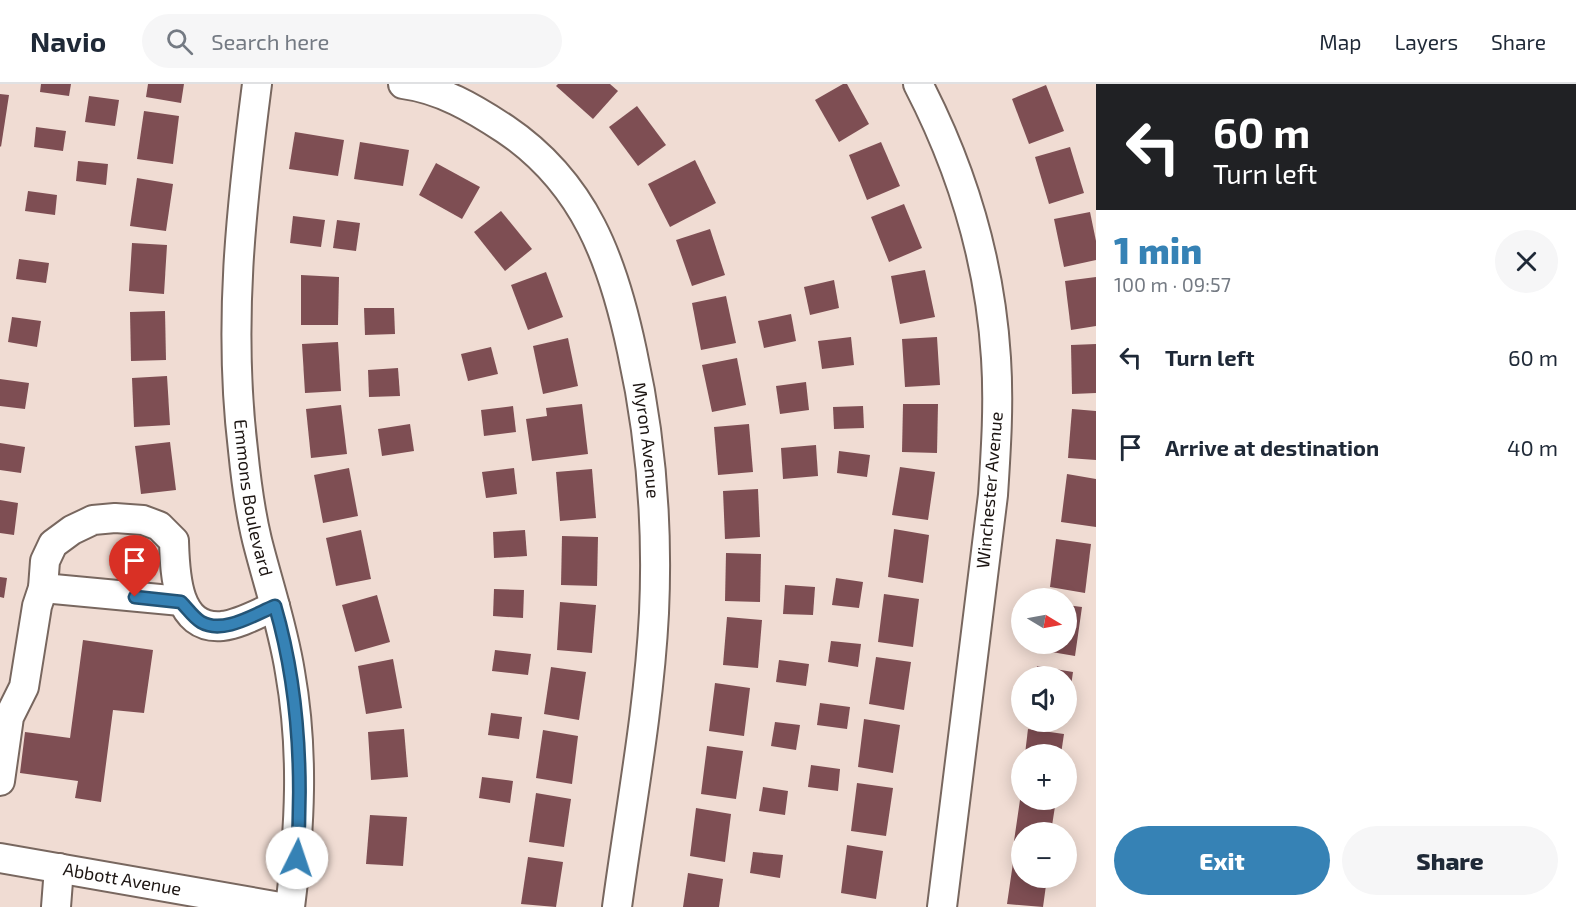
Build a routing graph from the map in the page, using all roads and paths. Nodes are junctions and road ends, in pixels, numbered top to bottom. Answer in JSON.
{"nodes":[{"id":1,"x":257,"y":84,"type":"edge"},
{"id":2,"x":402,"y":84,"type":"edge"},
{"id":3,"x":918,"y":84,"type":"edge"},
{"id":4,"x":44,"y":588,"type":"junction"},
{"id":5,"x":181,"y":602,"type":"junction"},
{"id":6,"x":275,"y":606,"type":"junction"},
{"id":7,"x":0,"y":781,"type":"edge"},
{"id":8,"x":0,"y":858,"type":"edge"},
{"id":9,"x":59,"y":868,"type":"junction"},
{"id":10,"x":56,"y":907,"type":"edge"},
{"id":11,"x":280,"y":907,"type":"edge"},
{"id":12,"x":290,"y":907,"type":"edge"},
{"id":13,"x":617,"y":907,"type":"edge"},
{"id":14,"x":942,"y":907,"type":"edge"}],
"edges":[{"from":1,"to":6,"type":"street","name":"Emmons Boulevard"},
{"from":2,"to":13,"type":"street","name":"Myron Avenue"},
{"from":3,"to":14,"type":"street","name":"Winchester Avenue"},
{"from":4,"to":5,"type":"street"},
{"from":4,"to":5,"type":"street"},
{"from":4,"to":7,"type":"street"},
{"from":5,"to":6,"type":"street"},
{"from":6,"to":12,"type":"street","name":"Emmons Boulevard"},
{"from":8,"to":9,"type":"street","name":"Abbott Avenue"},
{"from":9,"to":10,"type":"street"},
{"from":9,"to":11,"type":"street","name":"Abbott Avenue"}]}
